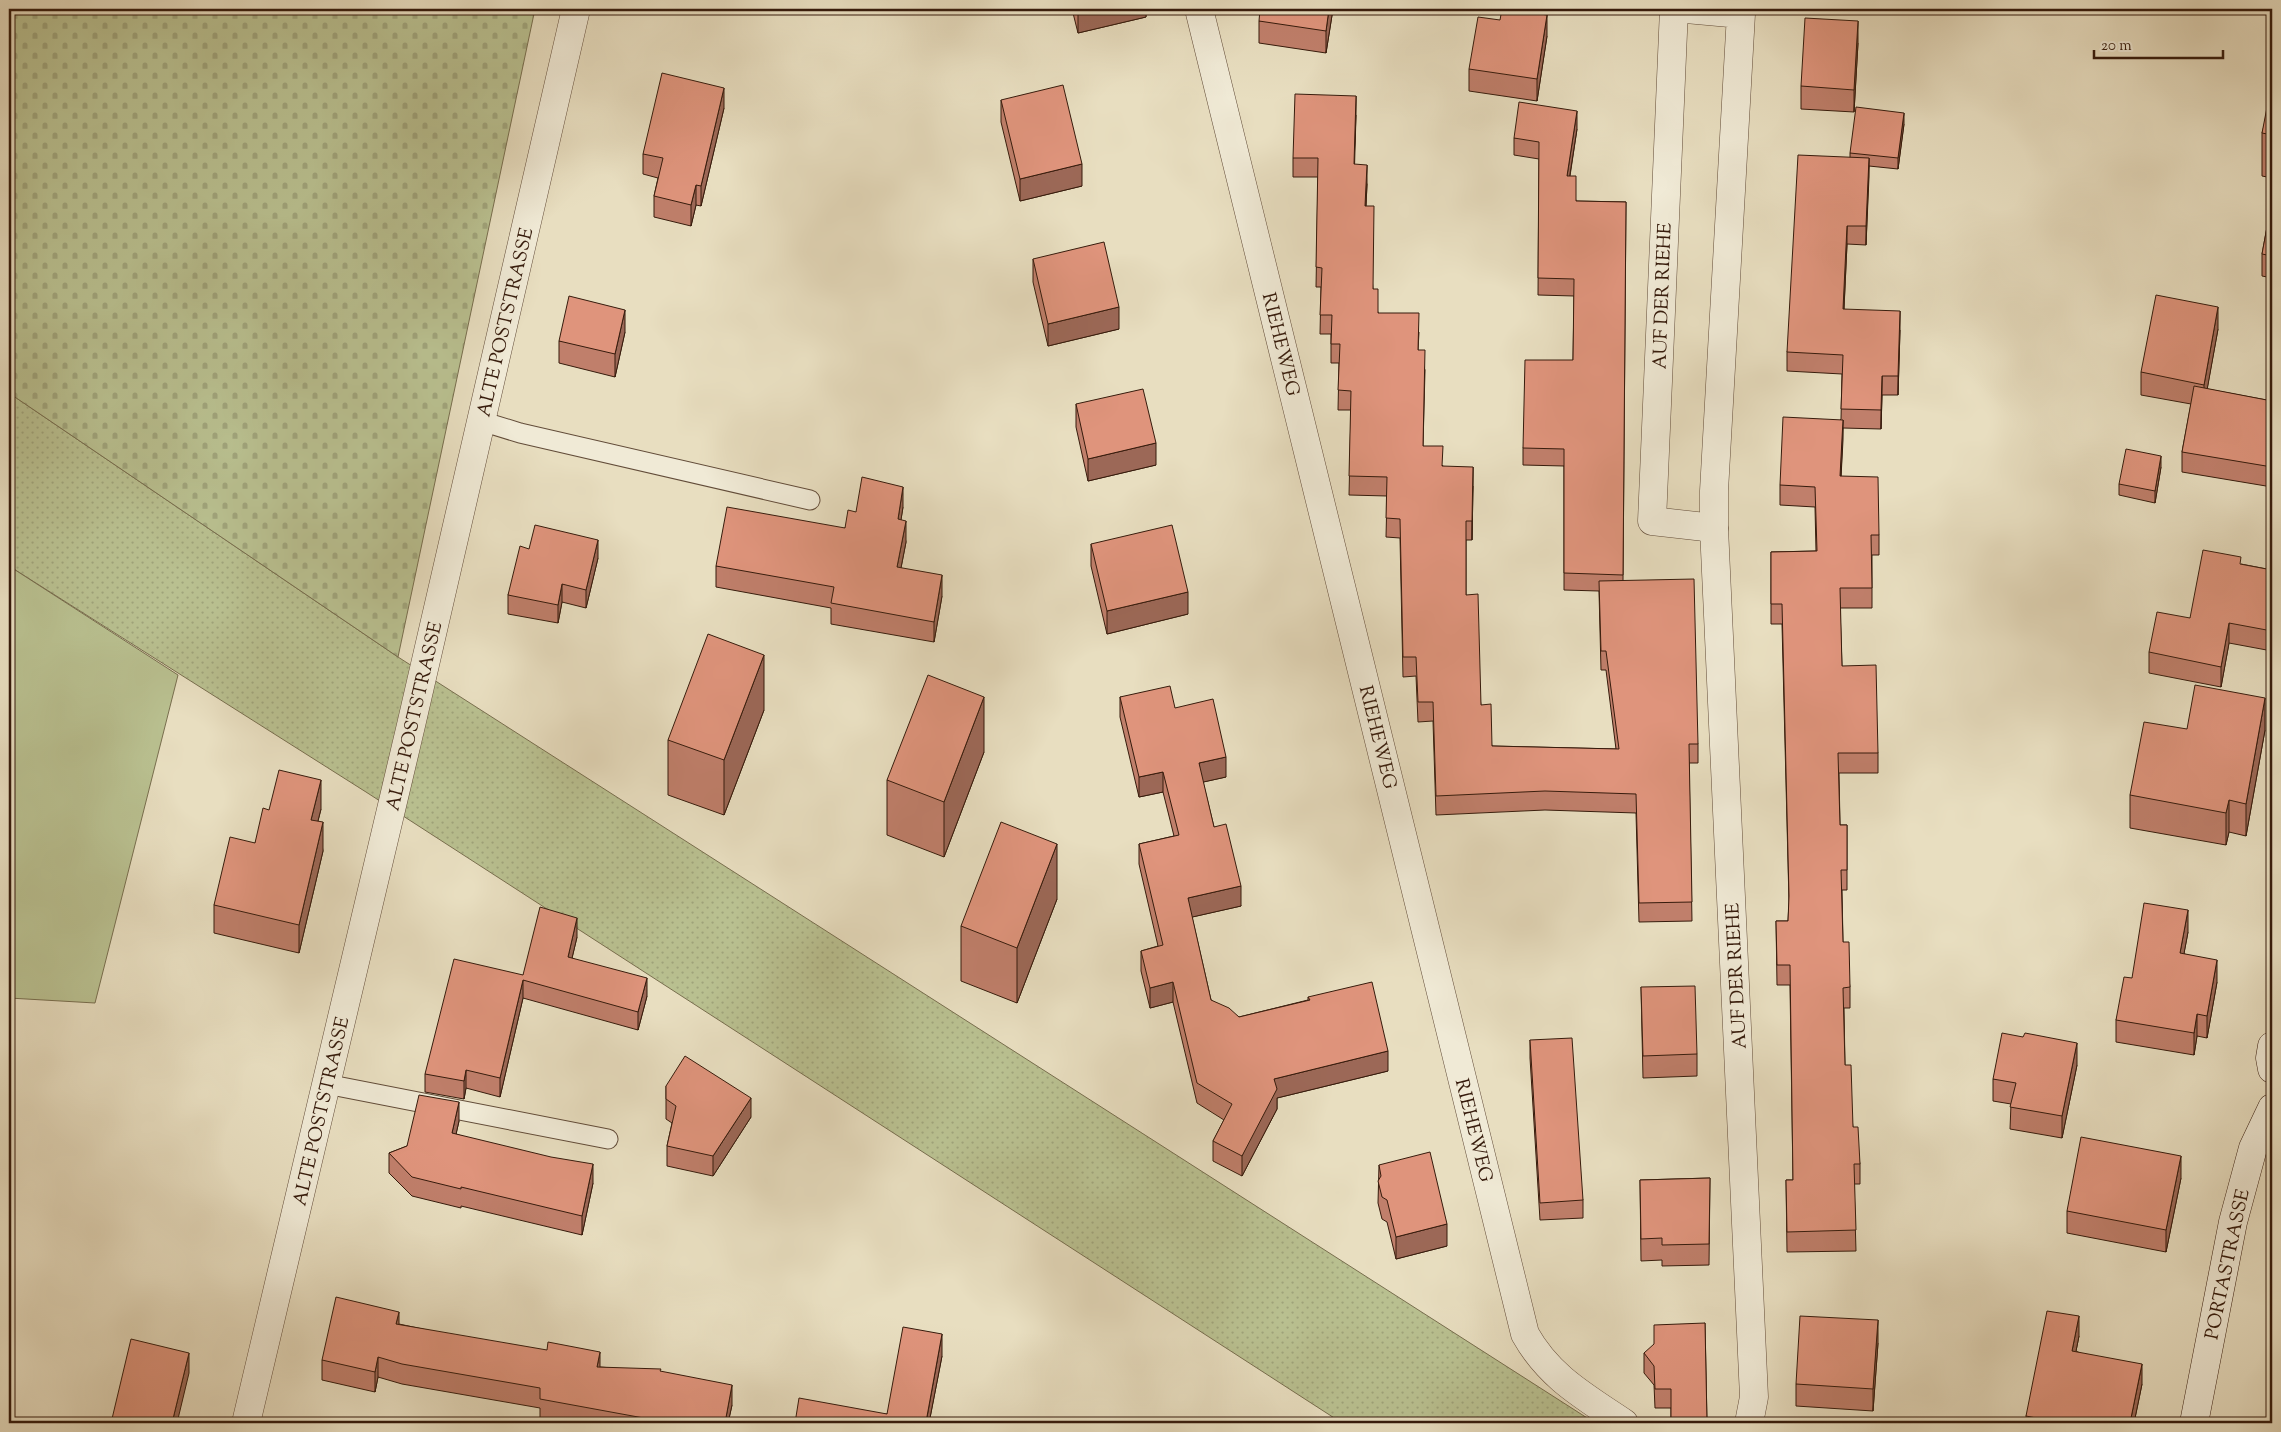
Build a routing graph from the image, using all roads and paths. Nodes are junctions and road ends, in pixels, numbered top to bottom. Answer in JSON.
{"nodes":[{"id":1,"x":576,"y":9,"type":"edge"},
{"id":2,"x":1199,"y":9,"type":"edge"},
{"id":3,"x":1674,"y":9,"type":"edge"},
{"id":4,"x":1686,"y":9,"type":"edge"},
{"id":5,"x":1742,"y":11,"type":"edge"},
{"id":6,"x":481,"y":421,"type":"junction"},
{"id":7,"x":810,"y":500,"type":"dead end"},
{"id":8,"x":1714,"y":528,"type":"junction"},
{"id":9,"x":2272,"y":1046,"type":"edge"},
{"id":10,"x":2272,"y":1069,"type":"edge"},
{"id":11,"x":326,"y":1084,"type":"junction"},
{"id":12,"x":2272,"y":1108,"type":"edge"},
{"id":13,"x":608,"y":1139,"type":"dead end"},
{"id":14,"x":246,"y":1423,"type":"edge"},
{"id":15,"x":1624,"y":1423,"type":"edge"},
{"id":16,"x":1749,"y":1423,"type":"edge"},
{"id":17,"x":2194,"y":1423,"type":"edge"}],
"edges":[{"from":1,"to":6,"type":"street","name":"ALTE POSTSTRASSE"},
{"from":2,"to":15,"type":"street","name":"RIEHEWEG"},
{"from":3,"to":8,"type":"street","name":"AUF DER RIEHE"},
{"from":4,"to":5,"type":"street","name":"AUF DER RIEHE"},
{"from":5,"to":8,"type":"street","name":"AUF DER RIEHE"},
{"from":6,"to":7,"type":"lane"},
{"from":6,"to":11,"type":"street","name":"ALTE POSTSTRASSE"},
{"from":8,"to":16,"type":"street","name":"AUF DER RIEHE"},
{"from":9,"to":10,"type":"street"},
{"from":11,"to":13,"type":"lane"},
{"from":11,"to":14,"type":"street","name":"ALTE POSTSTRASSE"},
{"from":12,"to":17,"type":"street","name":"PORTASTRASSE"}]}
